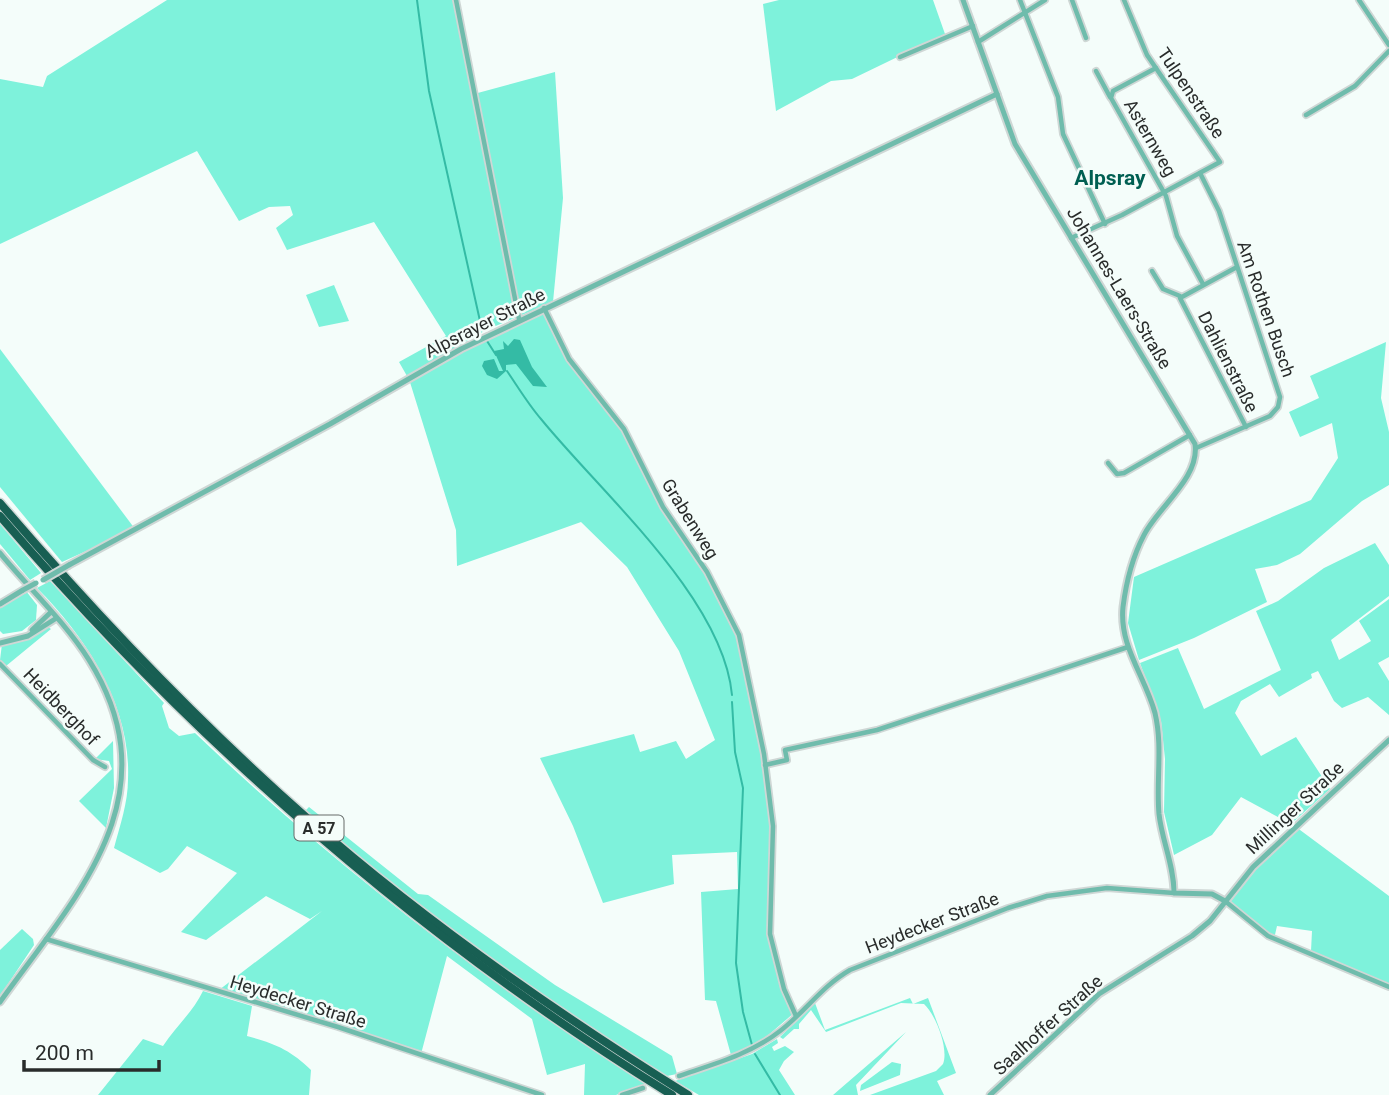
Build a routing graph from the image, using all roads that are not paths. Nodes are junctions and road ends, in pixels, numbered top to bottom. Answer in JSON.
{"nodes":[{"id":1,"x":457,"y":0,"type":"edge"},
{"id":2,"x":963,"y":0,"type":"edge"},
{"id":3,"x":1020,"y":0,"type":"edge"},
{"id":4,"x":1045,"y":0,"type":"edge"},
{"id":5,"x":1072,"y":0,"type":"edge"},
{"id":6,"x":1124,"y":0,"type":"edge"},
{"id":7,"x":1359,"y":0,"type":"edge"},
{"id":8,"x":1024,"y":13,"type":"junction"},
{"id":9,"x":973,"y":26,"type":"junction"},
{"id":10,"x":1086,"y":38,"type":"dead end"},
{"id":11,"x":978,"y":42,"type":"junction"},
{"id":12,"x":1389,"y":44,"type":"edge"},
{"id":13,"x":1389,"y":51,"type":"edge"},
{"id":14,"x":900,"y":57,"type":"dead end"},
{"id":15,"x":1156,"y":68,"type":"junction"},
{"id":16,"x":1096,"y":71,"type":"dead end"},
{"id":17,"x":997,"y":94,"type":"junction"},
{"id":18,"x":1111,"y":98,"type":"junction"},
{"id":19,"x":1306,"y":115,"type":"dead end"},
{"id":20,"x":1200,"y":173,"type":"junction"},
{"id":21,"x":1164,"y":192,"type":"junction"},
{"id":22,"x":1105,"y":224,"type":"junction"},
{"id":23,"x":1071,"y":238,"type":"junction"},
{"id":24,"x":1237,"y":267,"type":"junction"},
{"id":25,"x":1152,"y":271,"type":"dead end"},
{"id":26,"x":1203,"y":284,"type":"junction"},
{"id":27,"x":1180,"y":296,"type":"junction"},
{"id":28,"x":544,"y":308,"type":"junction"},
{"id":29,"x":519,"y":319,"type":"junction"},
{"id":30,"x":1246,"y":427,"type":"junction"},
{"id":31,"x":1191,"y":434,"type":"junction"},
{"id":32,"x":1196,"y":448,"type":"junction"},
{"id":33,"x":1108,"y":463,"type":"dead end"},
{"id":34,"x":0,"y":503,"type":"edge"},
{"id":35,"x":0,"y":516,"type":"edge"},
{"id":36,"x":0,"y":553,"type":"edge"},
{"id":37,"x":0,"y":604,"type":"edge"},
{"id":38,"x":50,"y":613,"type":"junction"},
{"id":39,"x":55,"y":619,"type":"junction"},
{"id":40,"x":0,"y":640,"type":"edge"},
{"id":41,"x":1128,"y":648,"type":"junction"},
{"id":42,"x":0,"y":664,"type":"edge"},
{"id":43,"x":1389,"y":740,"type":"edge"},
{"id":44,"x":765,"y":765,"type":"junction"},
{"id":45,"x":105,"y":767,"type":"dead end"},
{"id":46,"x":1174,"y":893,"type":"junction"},
{"id":47,"x":1225,"y":901,"type":"junction"},
{"id":48,"x":45,"y":939,"type":"junction"},
{"id":49,"x":1389,"y":987,"type":"edge"},
{"id":50,"x":0,"y":1002,"type":"edge"},
{"id":51,"x":796,"y":1016,"type":"junction"},
{"id":52,"x":679,"y":1076,"type":"dead end"},
{"id":53,"x":643,"y":1088,"type":"dead end"},
{"id":54,"x":542,"y":1095,"type":"edge"},
{"id":55,"x":622,"y":1095,"type":"edge"},
{"id":56,"x":672,"y":1095,"type":"edge"},
{"id":57,"x":688,"y":1095,"type":"edge"},
{"id":58,"x":990,"y":1095,"type":"edge"}],
"edges":[{"from":1,"to":29,"type":"street"},
{"from":2,"to":9,"type":"street","name":"Johannes-Laers-Straße"},
{"from":3,"to":8,"type":"street"},
{"from":4,"to":8,"type":"street"},
{"from":5,"to":10,"type":"street"},
{"from":6,"to":15,"type":"street","name":"Tulpenstraße"},
{"from":7,"to":12,"type":"street"},
{"from":8,"to":11,"type":"street"},
{"from":8,"to":22,"type":"street"},
{"from":9,"to":11,"type":"street","name":"Johannes-Laers-Straße"},
{"from":9,"to":14,"type":"street"},
{"from":11,"to":17,"type":"street","name":"Johannes-Laers-Straße"},
{"from":13,"to":19,"type":"street"},
{"from":15,"to":18,"type":"street","name":"Asternweg"},
{"from":15,"to":20,"type":"street","name":"Tulpenstraße"},
{"from":16,"to":18,"type":"street","name":"Asternweg"},
{"from":17,"to":23,"type":"street","name":"Johannes-Laers-Straße"},
{"from":17,"to":28,"type":"street","name":"Alpsrayer Straße"},
{"from":18,"to":21,"type":"street","name":"Asternweg"},
{"from":20,"to":21,"type":"street"},
{"from":20,"to":24,"type":"street","name":"Am Rothen Busch"},
{"from":21,"to":22,"type":"street"},
{"from":21,"to":26,"type":"street","name":"Dahlienstraße"},
{"from":22,"to":23,"type":"street"},
{"from":23,"to":31,"type":"street","name":"Johannes-Laers-Straße"},
{"from":24,"to":26,"type":"street","name":"Dahlienstraße"},
{"from":24,"to":30,"type":"street","name":"Am Rothen Busch"},
{"from":25,"to":27,"type":"street"},
{"from":26,"to":27,"type":"street","name":"Dahlienstraße"},
{"from":27,"to":30,"type":"street","name":"Dahlienstraße"},
{"from":28,"to":29,"type":"street","name":"Alpsrayer Straße"},
{"from":28,"to":44,"type":"street","name":"Grabenweg"},
{"from":29,"to":37,"type":"street","name":"Alpsrayer Straße","bridge":true},
{"from":30,"to":32,"type":"street","name":"Am Rothen Busch"},
{"from":31,"to":32,"type":"street","name":"Johannes-Laers-Straße"},
{"from":31,"to":33,"type":"street"},
{"from":32,"to":41,"type":"street"},
{"from":34,"to":57,"type":"highway","number":"A 57"},
{"from":35,"to":56,"type":"highway","number":"A 57"},
{"from":36,"to":38,"type":"street"},
{"from":38,"to":39,"type":"street"},
{"from":38,"to":40,"type":"street"},
{"from":39,"to":40,"type":"street"},
{"from":39,"to":48,"type":"street"},
{"from":41,"to":44,"type":"street"},
{"from":41,"to":46,"type":"street"},
{"from":42,"to":45,"type":"street","name":"Heidberghof"},
{"from":43,"to":47,"type":"street","name":"Millinger Straße"},
{"from":44,"to":51,"type":"street","name":"Grabenweg"},
{"from":46,"to":47,"type":"street","name":"Heydecker Straße"},
{"from":46,"to":51,"type":"street","name":"Heydecker Straße"},
{"from":47,"to":49,"type":"street"},
{"from":47,"to":58,"type":"street","name":"Saalhoffer Straße"},
{"from":48,"to":50,"type":"street"},
{"from":48,"to":54,"type":"street","name":"Heydecker Straße"},
{"from":51,"to":52,"type":"street","name":"Heydecker Straße"},
{"from":53,"to":55,"type":"street"}]}
